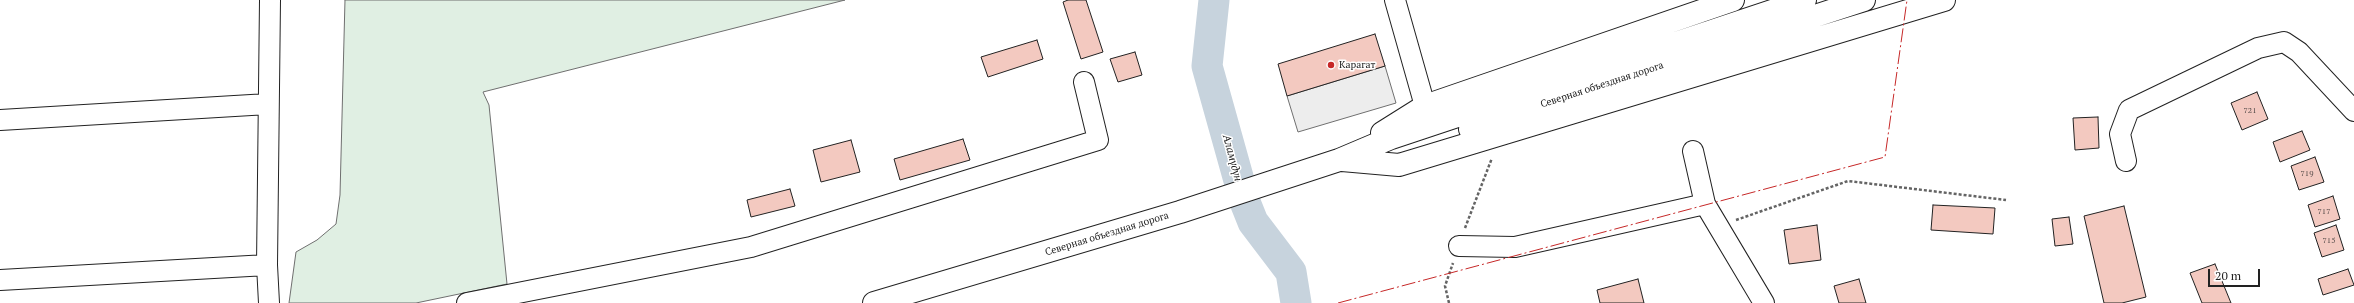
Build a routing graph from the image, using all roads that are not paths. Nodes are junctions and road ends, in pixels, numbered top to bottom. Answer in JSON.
{"nodes":[{"id":1,"x":270,"y":0,"type":"edge"},
{"id":2,"x":1395,"y":0,"type":"edge"},
{"id":3,"x":1733,"y":0,"type":"edge"},
{"id":4,"x":1805,"y":0,"type":"edge"},
{"id":5,"x":1864,"y":0,"type":"edge"},
{"id":6,"x":1944,"y":0,"type":"edge"},
{"id":7,"x":1084,"y":82,"type":"dead end"},
{"id":8,"x":268,"y":104,"type":"junction"},
{"id":9,"x":1424,"y":106,"type":"junction"},
{"id":10,"x":2354,"y":112,"type":"edge"},
{"id":11,"x":0,"y":120,"type":"edge"},
{"id":12,"x":1693,"y":151,"type":"dead end"},
{"id":13,"x":2126,"y":161,"type":"dead end"},
{"id":14,"x":1329,"y":163,"type":"junction"},
{"id":15,"x":1705,"y":204,"type":"junction"},
{"id":16,"x":1459,"y":246,"type":"road end"},
{"id":17,"x":267,"y":265,"type":"junction"},
{"id":18,"x":0,"y":280,"type":"edge"},
{"id":19,"x":269,"y":303,"type":"edge"},
{"id":20,"x":467,"y":303,"type":"edge"},
{"id":21,"x":874,"y":303,"type":"edge"},
{"id":22,"x":1764,"y":303,"type":"edge"}],
"edges":[{"from":1,"to":8,"type":"street"},
{"from":2,"to":9,"type":"street"},
{"from":3,"to":9,"type":"highway"},
{"from":4,"to":14,"type":"highway","name":"Северная объездная дорога"},
{"from":5,"to":14,"type":"highway","name":"Северная объездная дорога"},
{"from":6,"to":14,"type":"highway"},
{"from":7,"to":20,"type":"street"},
{"from":8,"to":11,"type":"street"},
{"from":8,"to":17,"type":"street"},
{"from":9,"to":14,"type":"highway"},
{"from":10,"to":13,"type":"street"},
{"from":12,"to":15,"type":"street"},
{"from":14,"to":21,"type":"highway","name":"Северная объездная дорога"},
{"from":15,"to":16,"type":"street"},
{"from":15,"to":22,"type":"street"},
{"from":17,"to":18,"type":"street"},
{"from":17,"to":19,"type":"street"}]}
